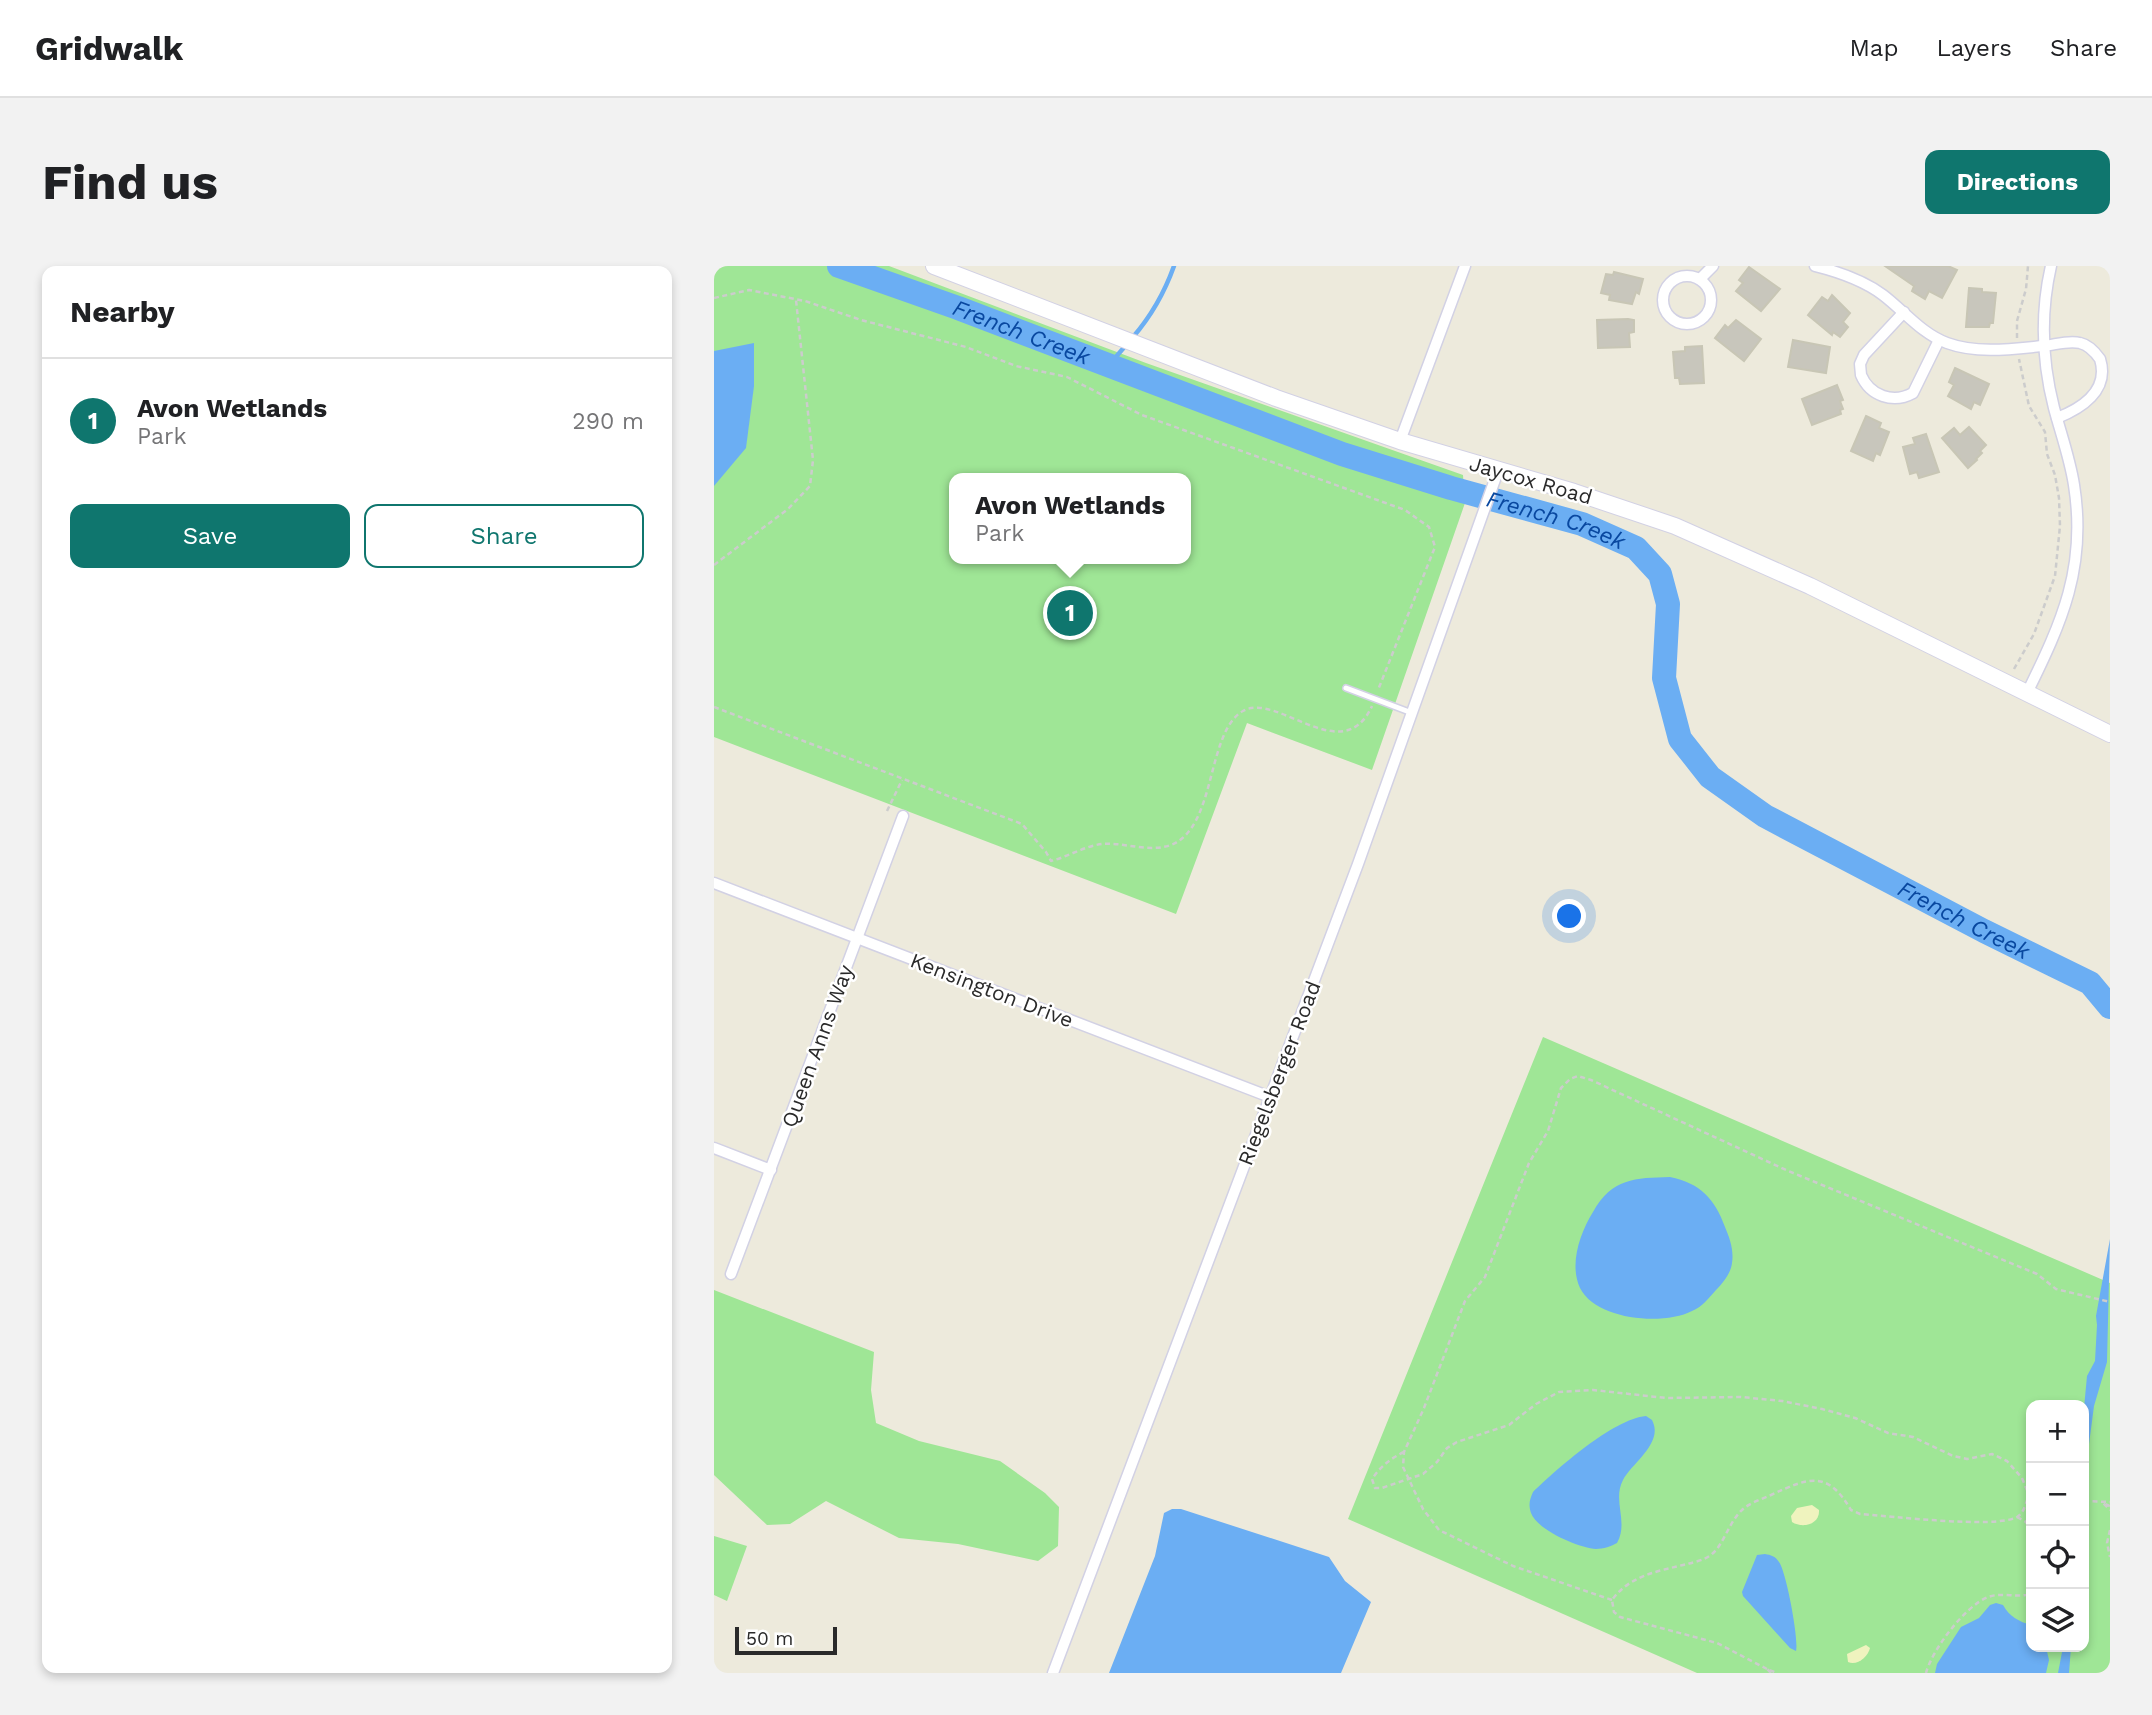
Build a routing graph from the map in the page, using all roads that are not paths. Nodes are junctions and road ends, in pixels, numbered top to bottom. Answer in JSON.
{"nodes":[{"id":1,"x":934,"y":266,"type":"edge"},
{"id":2,"x":1465,"y":266,"type":"edge"},
{"id":3,"x":1713,"y":266,"type":"edge"},
{"id":4,"x":1815,"y":266,"type":"edge"},
{"id":5,"x":2051,"y":266,"type":"edge"},
{"id":6,"x":1700,"y":279,"type":"junction"},
{"id":7,"x":1904,"y":312,"type":"junction"},
{"id":8,"x":1939,"y":340,"type":"junction"},
{"id":9,"x":2044,"y":346,"type":"junction"},
{"id":10,"x":2057,"y":418,"type":"junction"},
{"id":11,"x":1400,"y":441,"type":"junction"},
{"id":12,"x":1498,"y":471,"type":"junction"},
{"id":13,"x":1346,"y":688,"type":"dead end"},
{"id":14,"x":2027,"y":693,"type":"junction"},
{"id":15,"x":1412,"y":713,"type":"junction"},
{"id":16,"x":2110,"y":734,"type":"edge"},
{"id":17,"x":903,"y":816,"type":"dead end"},
{"id":18,"x":714,"y":883,"type":"edge"},
{"id":19,"x":857,"y":938,"type":"junction"},
{"id":20,"x":1270,"y":1097,"type":"junction"},
{"id":21,"x":714,"y":1148,"type":"edge"},
{"id":22,"x":771,"y":1170,"type":"junction"},
{"id":23,"x":731,"y":1275,"type":"dead end"},
{"id":24,"x":1053,"y":1673,"type":"edge"}],
"edges":[{"from":1,"to":11,"type":"street","name":"Jaycox Road"},
{"from":2,"to":11,"type":"street"},
{"from":3,"to":6,"type":"street"},
{"from":4,"to":7,"type":"street"},
{"from":5,"to":9,"type":"street"},
{"from":6,"to":6,"type":"street"},
{"from":7,"to":8,"type":"street"},
{"from":7,"to":8,"type":"street"},
{"from":8,"to":9,"type":"street"},
{"from":9,"to":10,"type":"street"},
{"from":9,"to":10,"type":"street"},
{"from":10,"to":14,"type":"street"},
{"from":11,"to":12,"type":"street","name":"Jaycox Road"},
{"from":12,"to":14,"type":"street","name":"Jaycox Road"},
{"from":12,"to":15,"type":"street","name":"Riegelsberger Road"},
{"from":13,"to":15,"type":"lane"},
{"from":14,"to":16,"type":"street","name":"Jaycox Road"},
{"from":15,"to":20,"type":"street","name":"Riegelsberger Road"},
{"from":17,"to":19,"type":"street","name":"Queen Anns Way"},
{"from":18,"to":19,"type":"street","name":"Kensington Drive"},
{"from":19,"to":20,"type":"street","name":"Kensington Drive"},
{"from":19,"to":22,"type":"street","name":"Queen Anns Way"},
{"from":20,"to":24,"type":"street","name":"Riegelsberger Road"},
{"from":21,"to":22,"type":"street"},
{"from":22,"to":23,"type":"street","name":"Queen Anns Way"}]}
